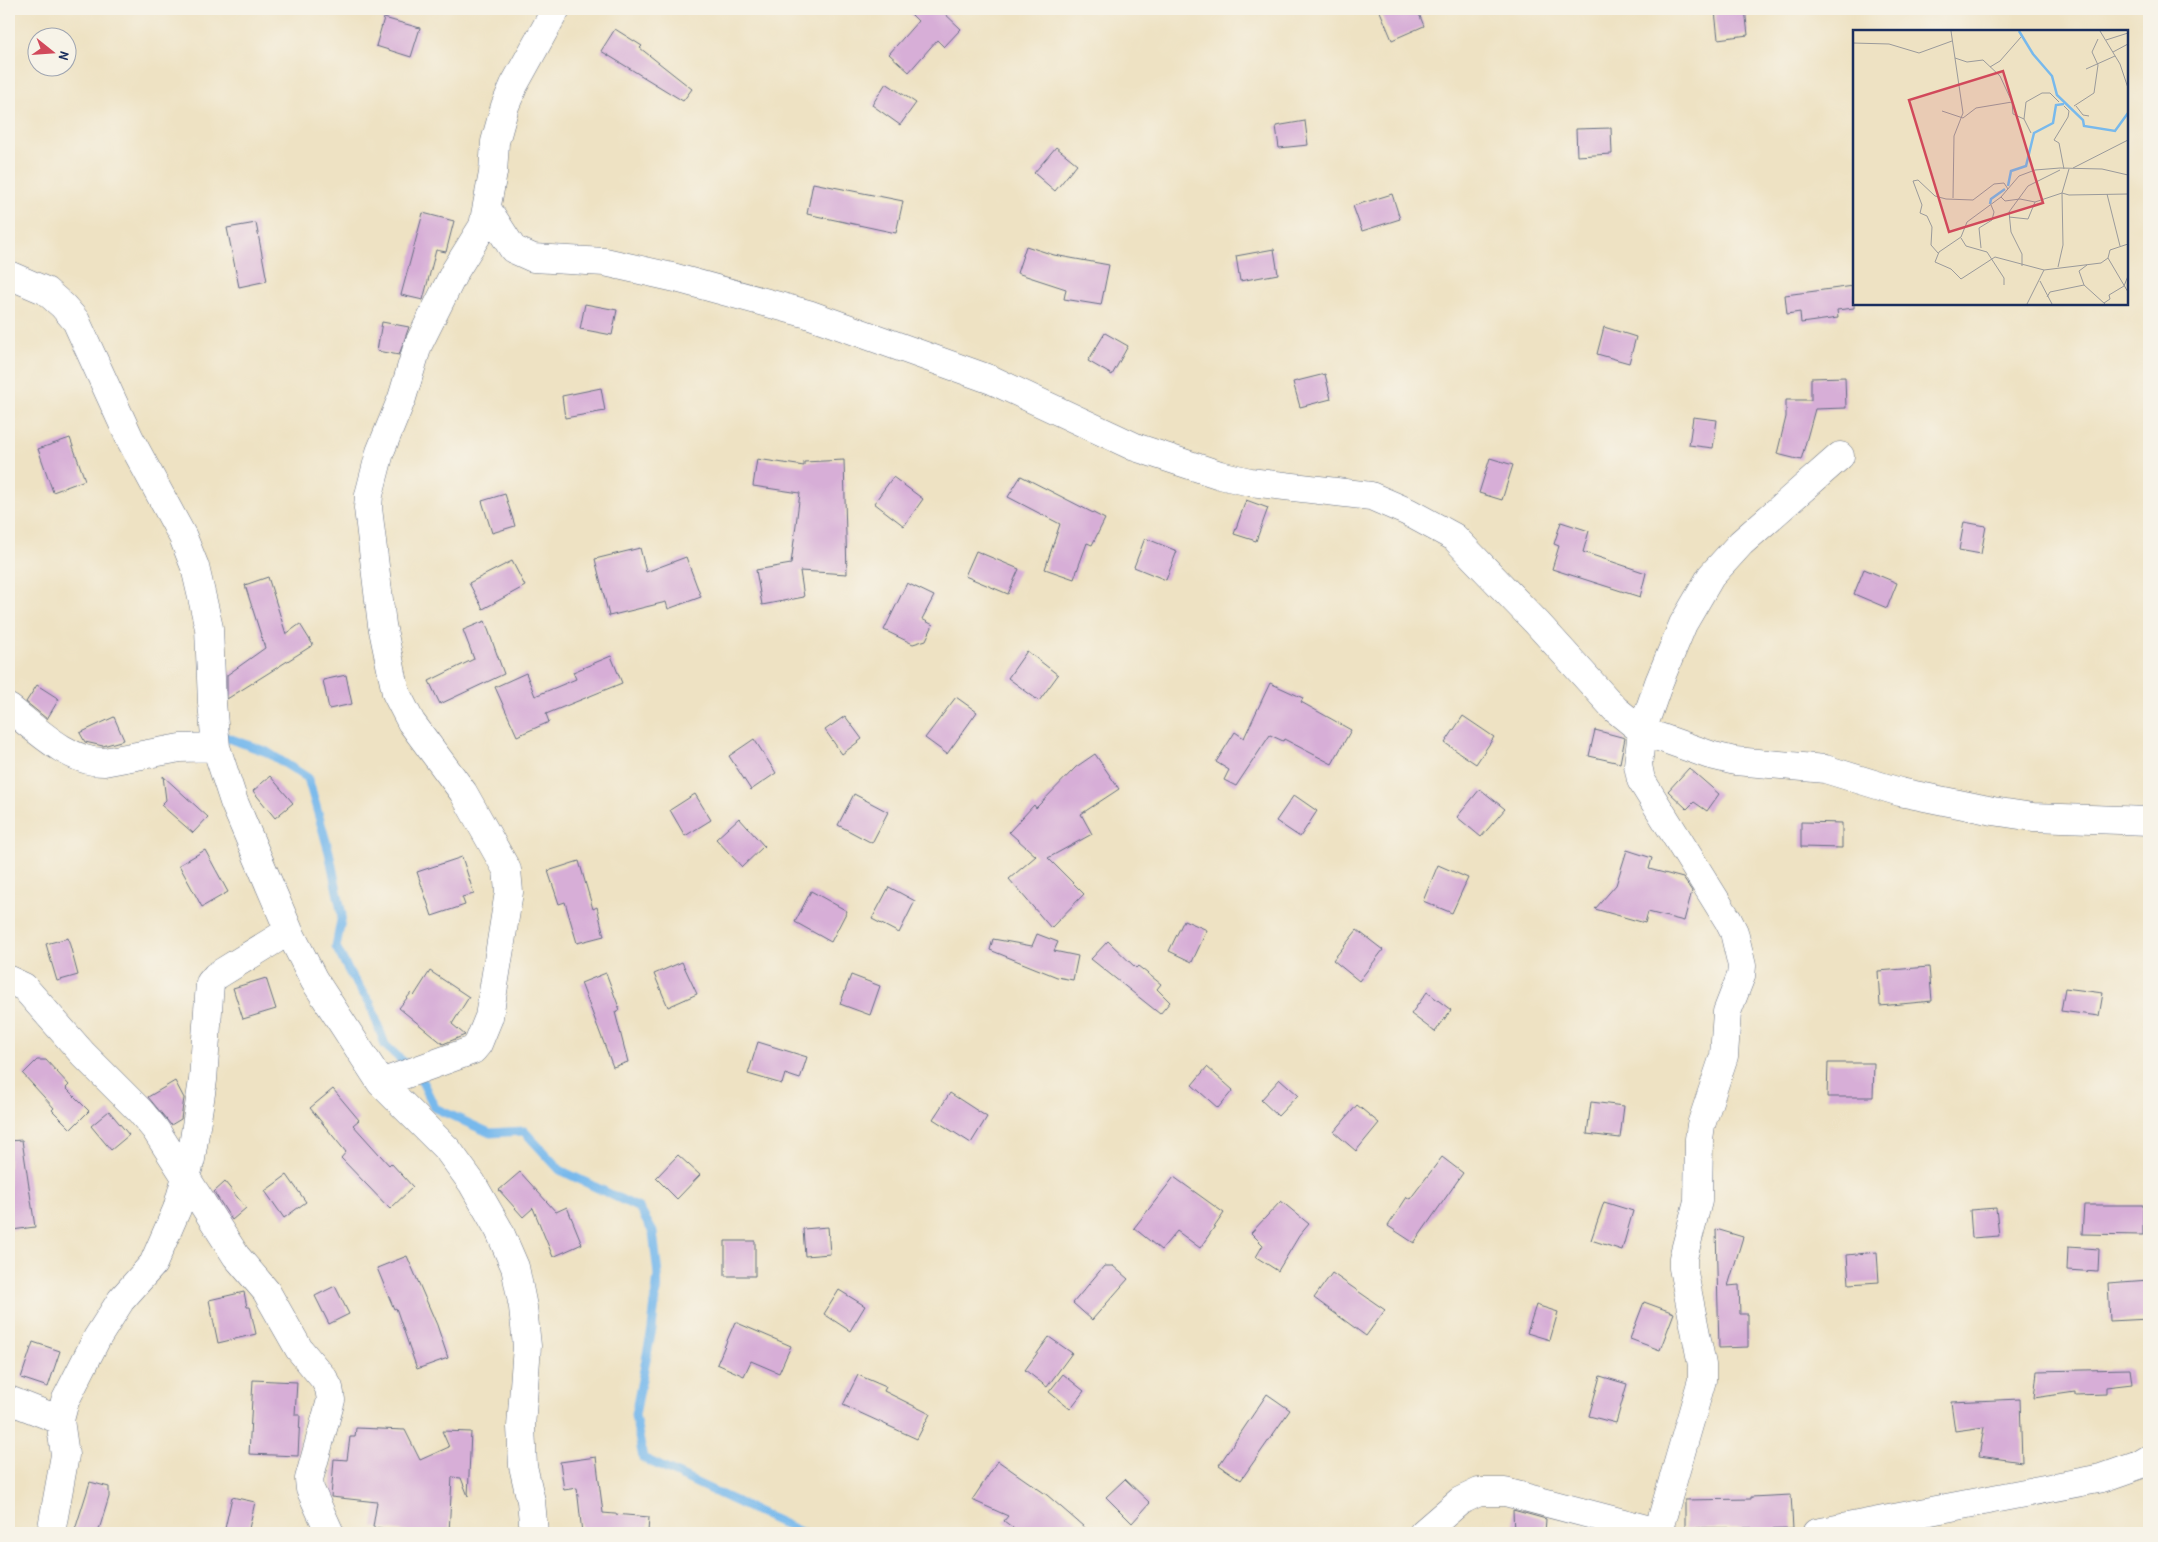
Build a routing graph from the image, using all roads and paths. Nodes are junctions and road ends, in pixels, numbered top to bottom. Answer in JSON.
{"nodes":[{"id":1,"x":556,"y":9,"type":"edge"},
{"id":2,"x":488,"y":210,"type":"junction"},
{"id":3,"x":9,"y":275,"type":"edge"},
{"id":4,"x":1840,"y":456,"type":"dead end"},
{"id":5,"x":9,"y":708,"type":"edge"},
{"id":6,"x":1642,"y":731,"type":"junction"},
{"id":7,"x":216,"y":747,"type":"junction"},
{"id":8,"x":2149,"y":821,"type":"edge"},
{"id":9,"x":289,"y":931,"type":"junction"},
{"id":10,"x":9,"y":980,"type":"edge"},
{"id":11,"x":381,"y":1083,"type":"junction"},
{"id":12,"x":185,"y":1178,"type":"junction"},
{"id":13,"x":9,"y":1400,"type":"edge"},
{"id":14,"x":60,"y":1420,"type":"junction"},
{"id":15,"x":2149,"y":1458,"type":"edge"},
{"id":16,"x":51,"y":1533,"type":"edge"},
{"id":17,"x":330,"y":1533,"type":"edge"},
{"id":18,"x":534,"y":1533,"type":"edge"},
{"id":19,"x":1423,"y":1533,"type":"edge"},
{"id":20,"x":1660,"y":1533,"type":"edge"},
{"id":21,"x":1816,"y":1533,"type":"edge"}],
"edges":[{"from":1,"to":2,"type":"street"},
{"from":2,"to":6,"type":"street"},
{"from":2,"to":11,"type":"street"},
{"from":3,"to":7,"type":"street"},
{"from":4,"to":6,"type":"street"},
{"from":5,"to":7,"type":"street"},
{"from":6,"to":8,"type":"street"},
{"from":6,"to":20,"type":"street"},
{"from":7,"to":9,"type":"street"},
{"from":9,"to":11,"type":"street"},
{"from":9,"to":12,"type":"street"},
{"from":10,"to":12,"type":"street"},
{"from":11,"to":18,"type":"street"},
{"from":12,"to":14,"type":"street"},
{"from":12,"to":17,"type":"street"},
{"from":13,"to":14,"type":"street"},
{"from":14,"to":16,"type":"street"},
{"from":15,"to":21,"type":"street"},
{"from":19,"to":20,"type":"street"}]}
